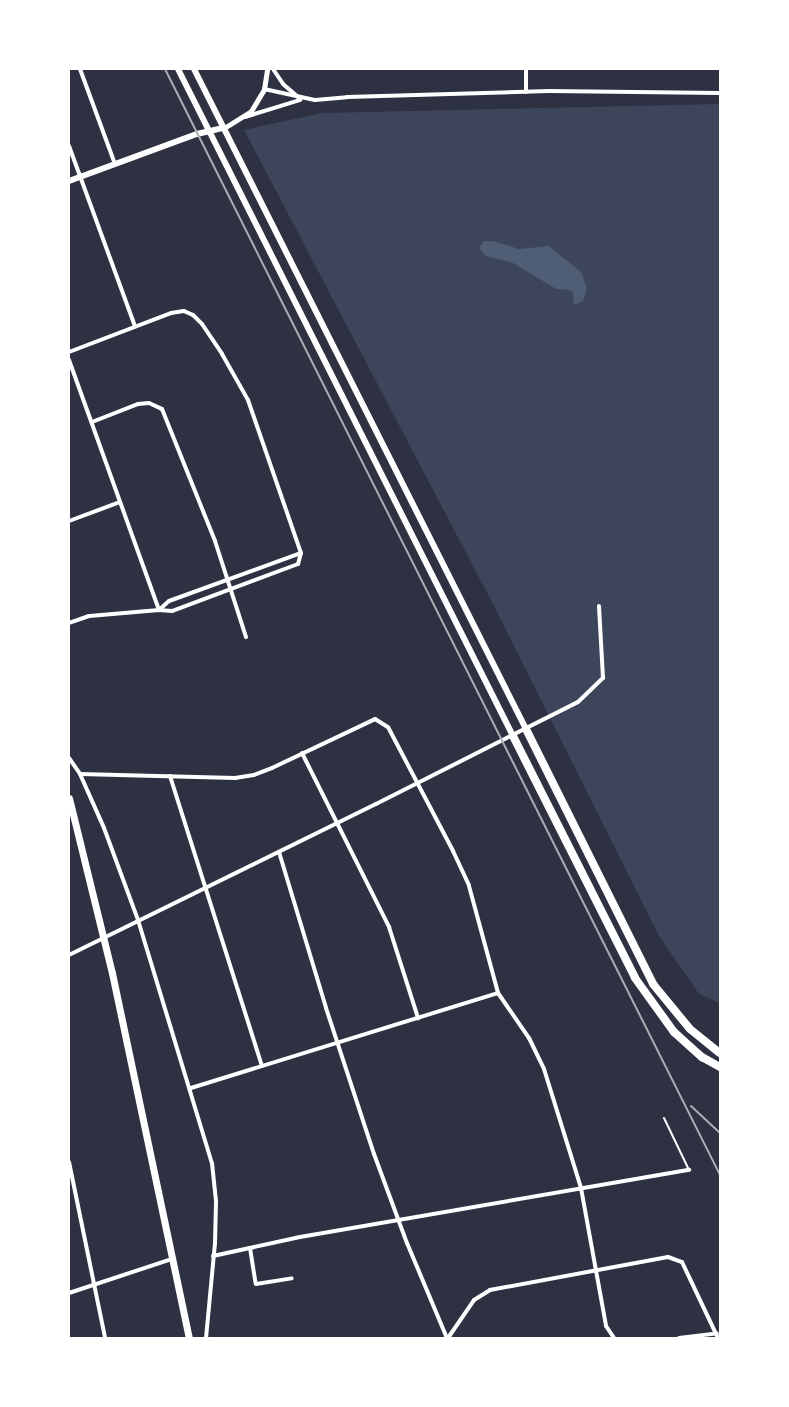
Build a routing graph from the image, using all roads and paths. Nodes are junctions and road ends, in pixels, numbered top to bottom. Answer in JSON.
{"nodes":[{"id":1,"x":80,"y":69,"type":"edge"},
{"id":2,"x":178,"y":69,"type":"edge"},
{"id":3,"x":194,"y":69,"type":"edge"},
{"id":4,"x":267,"y":69,"type":"edge"},
{"id":5,"x":273,"y":69,"type":"edge"},
{"id":6,"x":526,"y":69,"type":"edge"},
{"id":7,"x":264,"y":89,"type":"junction"},
{"id":8,"x":526,"y":92,"type":"junction"},
{"id":9,"x":720,"y":93,"type":"edge"},
{"id":10,"x":301,"y":100,"type":"junction"},
{"id":11,"x":242,"y":118,"type":"junction"},
{"id":12,"x":224,"y":128,"type":"junction"},
{"id":13,"x":208,"y":130,"type":"junction"},
{"id":14,"x":69,"y":146,"type":"edge"},
{"id":15,"x":115,"y":165,"type":"junction"},
{"id":16,"x":81,"y":177,"type":"junction"},
{"id":17,"x":69,"y":181,"type":"edge"},
{"id":18,"x":135,"y":326,"type":"junction"},
{"id":19,"x":69,"y":352,"type":"edge"},
{"id":20,"x":69,"y":360,"type":"edge"},
{"id":21,"x":92,"y":422,"type":"junction"},
{"id":22,"x":120,"y":502,"type":"junction"},
{"id":23,"x":69,"y":521,"type":"edge"},
{"id":24,"x":301,"y":553,"type":"junction"},
{"id":25,"x":229,"y":580,"type":"junction"},
{"id":26,"x":232,"y":589,"type":"junction"},
{"id":27,"x":599,"y":606,"type":"dead end"},
{"id":28,"x":159,"y":610,"type":"junction"},
{"id":29,"x":69,"y":623,"type":"edge"},
{"id":30,"x":246,"y":638,"type":"dead end"},
{"id":31,"x":526,"y":729,"type":"junction"},
{"id":32,"x":513,"y":735,"type":"junction"},
{"id":33,"x":302,"y":753,"type":"junction"},
{"id":34,"x":69,"y":758,"type":"edge"},
{"id":35,"x":80,"y":774,"type":"junction"},
{"id":36,"x":170,"y":776,"type":"junction"},
{"id":37,"x":418,"y":783,"type":"junction"},
{"id":38,"x":69,"y":798,"type":"edge"},
{"id":39,"x":338,"y":823,"type":"junction"},
{"id":40,"x":279,"y":852,"type":"junction"},
{"id":41,"x":206,"y":887,"type":"junction"},
{"id":42,"x":138,"y":920,"type":"junction"},
{"id":43,"x":104,"y":937,"type":"junction"},
{"id":44,"x":69,"y":955,"type":"edge"},
{"id":45,"x":498,"y":993,"type":"junction"},
{"id":46,"x":418,"y":1018,"type":"junction"},
{"id":47,"x":338,"y":1043,"type":"junction"},
{"id":48,"x":720,"y":1053,"type":"edge"},
{"id":49,"x":262,"y":1066,"type":"junction"},
{"id":50,"x":720,"y":1067,"type":"edge"},
{"id":51,"x":191,"y":1088,"type":"junction"},
{"id":52,"x":664,"y":1118,"type":"dead end"},
{"id":53,"x":69,"y":1162,"type":"edge"},
{"id":54,"x":689,"y":1170,"type":"joint"},
{"id":55,"x":581,"y":1188,"type":"junction"},
{"id":56,"x":398,"y":1220,"type":"junction"},
{"id":57,"x":249,"y":1248,"type":"junction"},
{"id":58,"x":213,"y":1256,"type":"junction"},
{"id":59,"x":172,"y":1259,"type":"junction"},
{"id":60,"x":596,"y":1270,"type":"junction"},
{"id":61,"x":292,"y":1278,"type":"dead end"},
{"id":62,"x":94,"y":1285,"type":"junction"},
{"id":63,"x":69,"y":1293,"type":"edge"},
{"id":64,"x":717,"y":1336,"type":"edge"},
{"id":65,"x":105,"y":1338,"type":"edge"},
{"id":66,"x":189,"y":1338,"type":"edge"},
{"id":67,"x":206,"y":1338,"type":"edge"},
{"id":68,"x":447,"y":1338,"type":"edge"},
{"id":69,"x":614,"y":1338,"type":"edge"},
{"id":70,"x":679,"y":1338,"type":"edge"}],
"edges":[{"from":1,"to":15,"type":"street"},
{"from":2,"to":13,"type":"main road"},
{"from":3,"to":12,"type":"main road"},
{"from":4,"to":7,"type":"street"},
{"from":5,"to":10,"type":"street"},
{"from":6,"to":8,"type":"street"},
{"from":7,"to":10,"type":"street"},
{"from":7,"to":11,"type":"street"},
{"from":8,"to":9,"type":"street"},
{"from":8,"to":10,"type":"street"},
{"from":10,"to":11,"type":"street"},
{"from":11,"to":12,"type":"street"},
{"from":12,"to":13,"type":"main road"},
{"from":12,"to":31,"type":"main road"},
{"from":13,"to":15,"type":"main road"},
{"from":13,"to":32,"type":"main road"},
{"from":14,"to":16,"type":"street"},
{"from":15,"to":16,"type":"main road"},
{"from":16,"to":17,"type":"main road"},
{"from":16,"to":18,"type":"street"},
{"from":18,"to":19,"type":"street"},
{"from":18,"to":24,"type":"street"},
{"from":20,"to":21,"type":"street"},
{"from":21,"to":22,"type":"street"},
{"from":21,"to":25,"type":"street"},
{"from":22,"to":23,"type":"street"},
{"from":22,"to":28,"type":"street"},
{"from":24,"to":25,"type":"street"},
{"from":24,"to":26,"type":"street"},
{"from":25,"to":26,"type":"street"},
{"from":25,"to":28,"type":"street"},
{"from":26,"to":28,"type":"street"},
{"from":26,"to":30,"type":"street"},
{"from":27,"to":31,"type":"street"},
{"from":28,"to":29,"type":"street"},
{"from":31,"to":32,"type":"street"},
{"from":31,"to":48,"type":"highway"},
{"from":32,"to":37,"type":"street"},
{"from":32,"to":50,"type":"highway"},
{"from":33,"to":36,"type":"street"},
{"from":33,"to":37,"type":"street"},
{"from":33,"to":39,"type":"street"},
{"from":34,"to":35,"type":"street"},
{"from":35,"to":36,"type":"street"},
{"from":35,"to":42,"type":"street"},
{"from":36,"to":41,"type":"street"},
{"from":37,"to":39,"type":"street"},
{"from":37,"to":45,"type":"street"},
{"from":38,"to":43,"type":"main road"},
{"from":39,"to":40,"type":"street"},
{"from":39,"to":46,"type":"street"},
{"from":40,"to":41,"type":"street"},
{"from":40,"to":47,"type":"street"},
{"from":41,"to":42,"type":"street"},
{"from":41,"to":49,"type":"street"},
{"from":42,"to":43,"type":"street"},
{"from":42,"to":51,"type":"street"},
{"from":43,"to":44,"type":"street"},
{"from":43,"to":59,"type":"main road"},
{"from":45,"to":46,"type":"street"},
{"from":45,"to":55,"type":"street"},
{"from":46,"to":47,"type":"street"},
{"from":47,"to":49,"type":"street"},
{"from":47,"to":56,"type":"street"},
{"from":49,"to":51,"type":"street"},
{"from":51,"to":58,"type":"street"},
{"from":52,"to":54,"type":"lane"},
{"from":53,"to":62,"type":"street"},
{"from":54,"to":55,"type":"street"},
{"from":55,"to":56,"type":"street"},
{"from":55,"to":60,"type":"street"},
{"from":56,"to":57,"type":"street"},
{"from":56,"to":68,"type":"street"},
{"from":57,"to":58,"type":"street"},
{"from":57,"to":61,"type":"street"},
{"from":58,"to":67,"type":"street"},
{"from":59,"to":62,"type":"street"},
{"from":59,"to":66,"type":"main road"},
{"from":60,"to":64,"type":"street"},
{"from":60,"to":68,"type":"street"},
{"from":60,"to":69,"type":"street"},
{"from":62,"to":63,"type":"street"},
{"from":62,"to":65,"type":"street"},
{"from":64,"to":70,"type":"street"}]}
